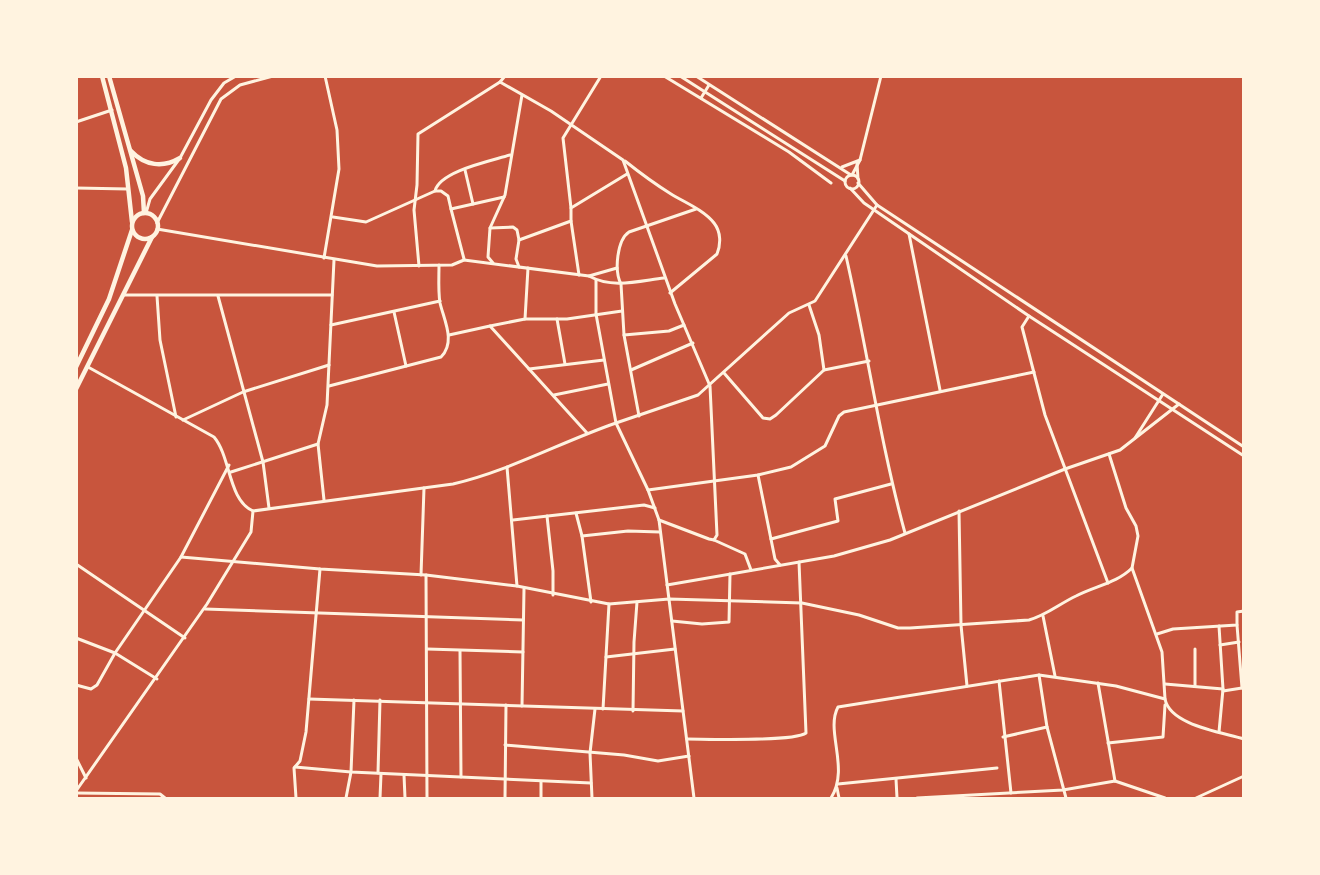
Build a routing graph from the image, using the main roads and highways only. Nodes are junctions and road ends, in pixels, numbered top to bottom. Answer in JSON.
{"nodes":[{"id":1,"x":102,"y":76,"type":"edge"},
{"id":2,"x":109,"y":76,"type":"edge"},
{"id":3,"x":131,"y":151,"type":"junction"},
{"id":4,"x":180,"y":158,"type":"road end"},
{"id":5,"x":145,"y":213,"type":"junction"},
{"id":6,"x":132,"y":222,"type":"junction"},
{"id":7,"x":132,"y":230,"type":"junction"},
{"id":8,"x":152,"y":237,"type":"junction"},
{"id":9,"x":76,"y":367,"type":"edge"},
{"id":10,"x":76,"y":389,"type":"edge"}],
"edges":[{"from":1,"to":6,"type":"main road"},
{"from":2,"to":3,"type":"main road"},
{"from":3,"to":4,"type":"main road"},
{"from":3,"to":5,"type":"main road"},
{"from":5,"to":6,"type":"main road"},
{"from":5,"to":8,"type":"main road"},
{"from":6,"to":7,"type":"main road"},
{"from":7,"to":8,"type":"main road"},
{"from":7,"to":9,"type":"main road"},
{"from":8,"to":10,"type":"main road"}]}
